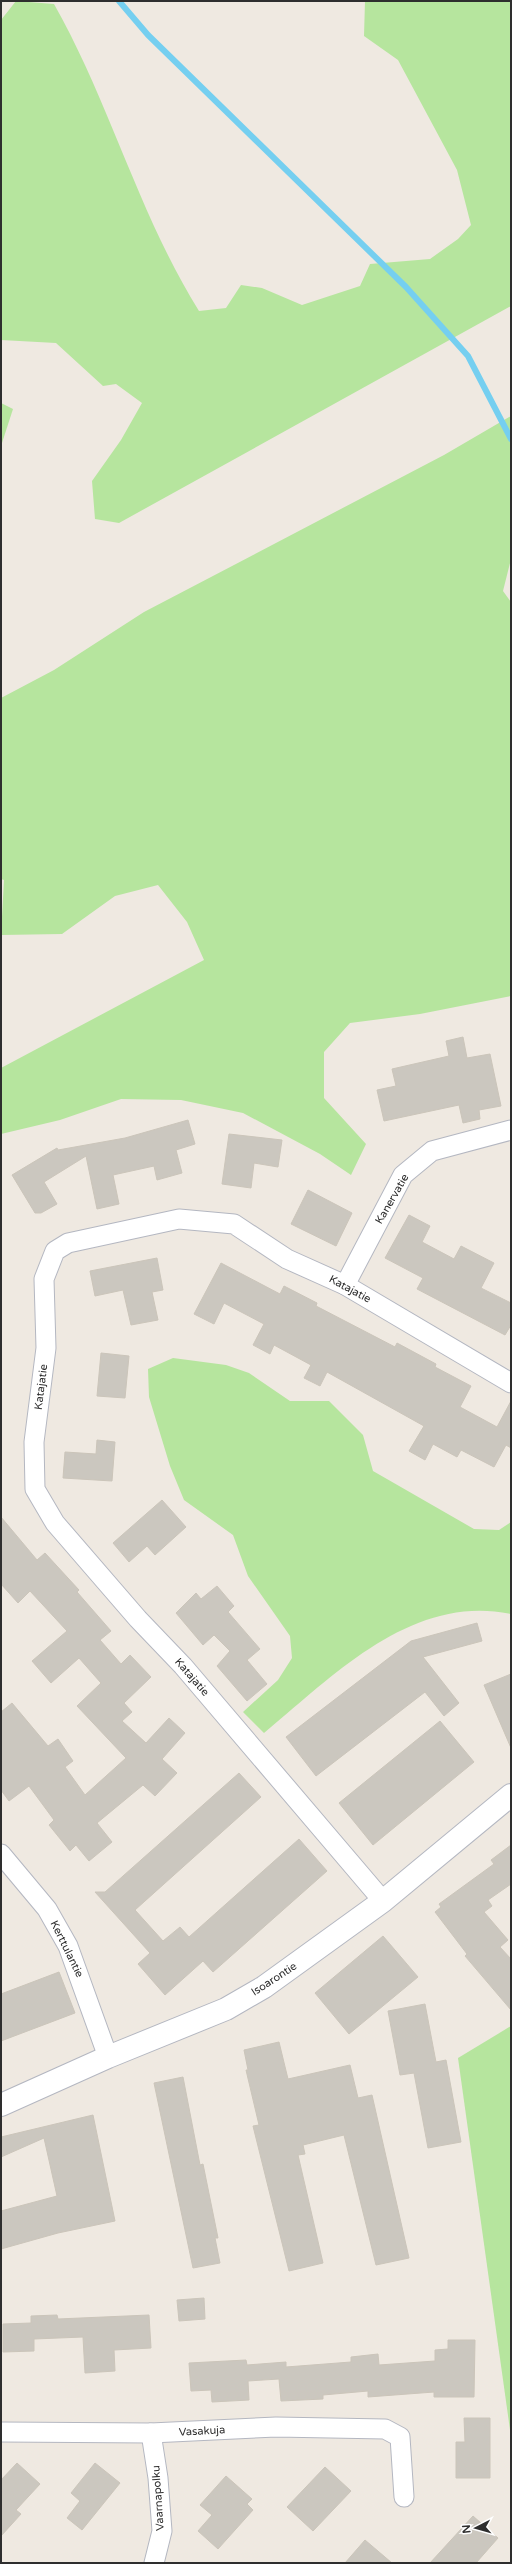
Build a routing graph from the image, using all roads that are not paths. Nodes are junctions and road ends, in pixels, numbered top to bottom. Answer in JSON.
{"nodes":[{"id":1,"x":511,"y":1130,"type":"edge"},
{"id":2,"x":345,"y":1285,"type":"junction"},
{"id":3,"x":511,"y":1383,"type":"edge"},
{"id":4,"x":511,"y":1795,"type":"edge"},
{"id":5,"x":1,"y":1854,"type":"edge"},
{"id":6,"x":383,"y":1901,"type":"junction"},
{"id":7,"x":108,"y":2057,"type":"junction"},
{"id":8,"x":1,"y":2105,"type":"edge"},
{"id":9,"x":1,"y":2432,"type":"edge"},
{"id":10,"x":151,"y":2434,"type":"junction"},
{"id":11,"x":404,"y":2497,"type":"dead end"},
{"id":12,"x":154,"y":2563,"type":"edge"}],
"edges":[{"from":1,"to":2,"type":"street","name":"Kanervatie"},
{"from":2,"to":3,"type":"street","name":"Katajatie"},
{"from":2,"to":6,"type":"street","name":"Katajatie"},
{"from":4,"to":6,"type":"street","name":"Isoarontie"},
{"from":5,"to":7,"type":"street","name":"Kerttulantie"},
{"from":6,"to":7,"type":"street","name":"Isoarontie"},
{"from":7,"to":8,"type":"street","name":"Isoarontie"},
{"from":9,"to":10,"type":"street","name":"Vasakuja"},
{"from":10,"to":11,"type":"street","name":"Vasakuja"},
{"from":10,"to":12,"type":"street","name":"Vaarnapolku"}]}
